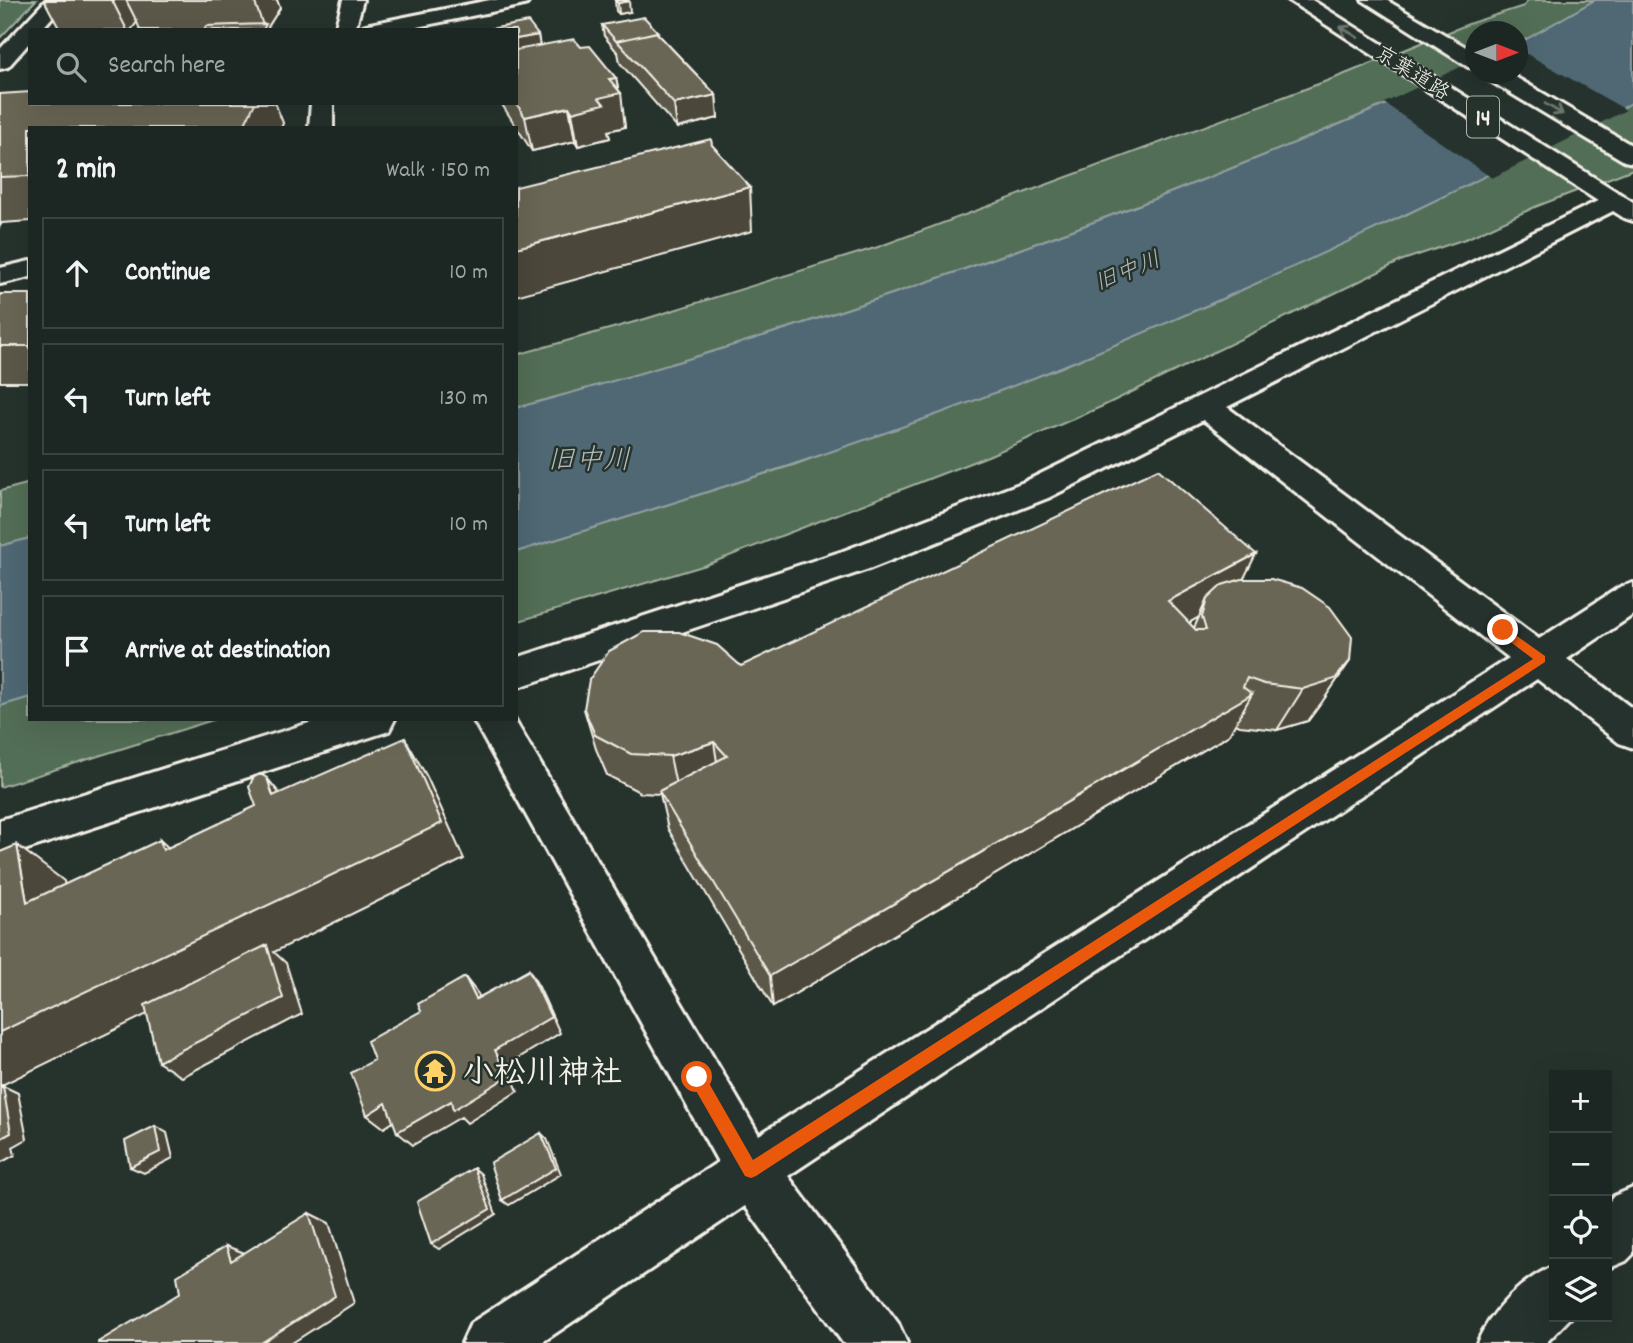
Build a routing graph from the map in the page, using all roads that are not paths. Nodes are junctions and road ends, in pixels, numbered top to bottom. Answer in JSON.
{"nodes":[{"id":1,"x":57,"y":0,"type":"edge"},
{"id":2,"x":353,"y":0,"type":"edge"},
{"id":3,"x":520,"y":0,"type":"edge"},
{"id":4,"x":1298,"y":0,"type":"edge"},
{"id":5,"x":1372,"y":0,"type":"edge"},
{"id":6,"x":35,"y":28,"type":"edge"},
{"id":7,"x":346,"y":28,"type":"edge"},
{"id":8,"x":380,"y":28,"type":"edge"},
{"id":9,"x":23,"y":43,"type":"edge"},
{"id":10,"x":1465,"y":56,"type":"edge"},
{"id":11,"x":0,"y":62,"type":"edge"},
{"id":12,"x":1512,"y":84,"type":"edge"},
{"id":13,"x":322,"y":105,"type":"edge"},
{"id":14,"x":321,"y":126,"type":"edge"},
{"id":15,"x":1623,"y":150,"type":"edge"},
{"id":16,"x":1624,"y":207,"type":"edge"},
{"id":17,"x":28,"y":269,"type":"edge"},
{"id":18,"x":0,"y":276,"type":"edge"},
{"id":19,"x":1205,"y":406,"type":"junction"},
{"id":20,"x":1633,"y":597,"type":"edge"},
{"id":21,"x":1541,"y":659,"type":"junction"},
{"id":22,"x":518,"y":672,"type":"edge"},
{"id":23,"x":369,"y":721,"type":"edge"},
{"id":24,"x":494,"y":721,"type":"edge"},
{"id":25,"x":1633,"y":731,"type":"edge"},
{"id":26,"x":0,"y":839,"type":"edge"},
{"id":27,"x":751,"y":1170,"type":"junction"},
{"id":28,"x":1633,"y":1215,"type":"edge"},
{"id":29,"x":1612,"y":1237,"type":"edge"},
{"id":30,"x":1549,"y":1299,"type":"edge"},
{"id":31,"x":491,"y":1343,"type":"edge"},
{"id":32,"x":878,"y":1343,"type":"edge"},
{"id":33,"x":1506,"y":1343,"type":"edge"}],
"edges":[{"from":1,"to":6,"type":"main road"},
{"from":2,"to":7,"type":"main road"},
{"from":3,"to":8,"type":"main road"},
{"from":16,"to":4,"type":"main road","name":"京葉道路","number":"14","one_way":true},
{"from":5,"to":10,"type":"main road","name":"京葉道路","number":"14"},
{"from":9,"to":11,"type":"main road"},
{"from":12,"to":15,"type":"main road","number":"14","one_way":true},
{"from":13,"to":14,"type":"main road"},
{"from":16,"to":19,"type":"main road"},
{"from":17,"to":18,"type":"main road"},
{"from":19,"to":21,"type":"main road"},
{"from":19,"to":22,"type":"main road"},
{"from":20,"to":21,"type":"main road"},
{"from":21,"to":25,"type":"main road"},
{"from":21,"to":27,"type":"main road"},
{"from":23,"to":26,"type":"main road"},
{"from":24,"to":27,"type":"main road"},
{"from":27,"to":31,"type":"main road"},
{"from":27,"to":32,"type":"main road"},
{"from":28,"to":29,"type":"main road"},
{"from":30,"to":33,"type":"main road"}]}
